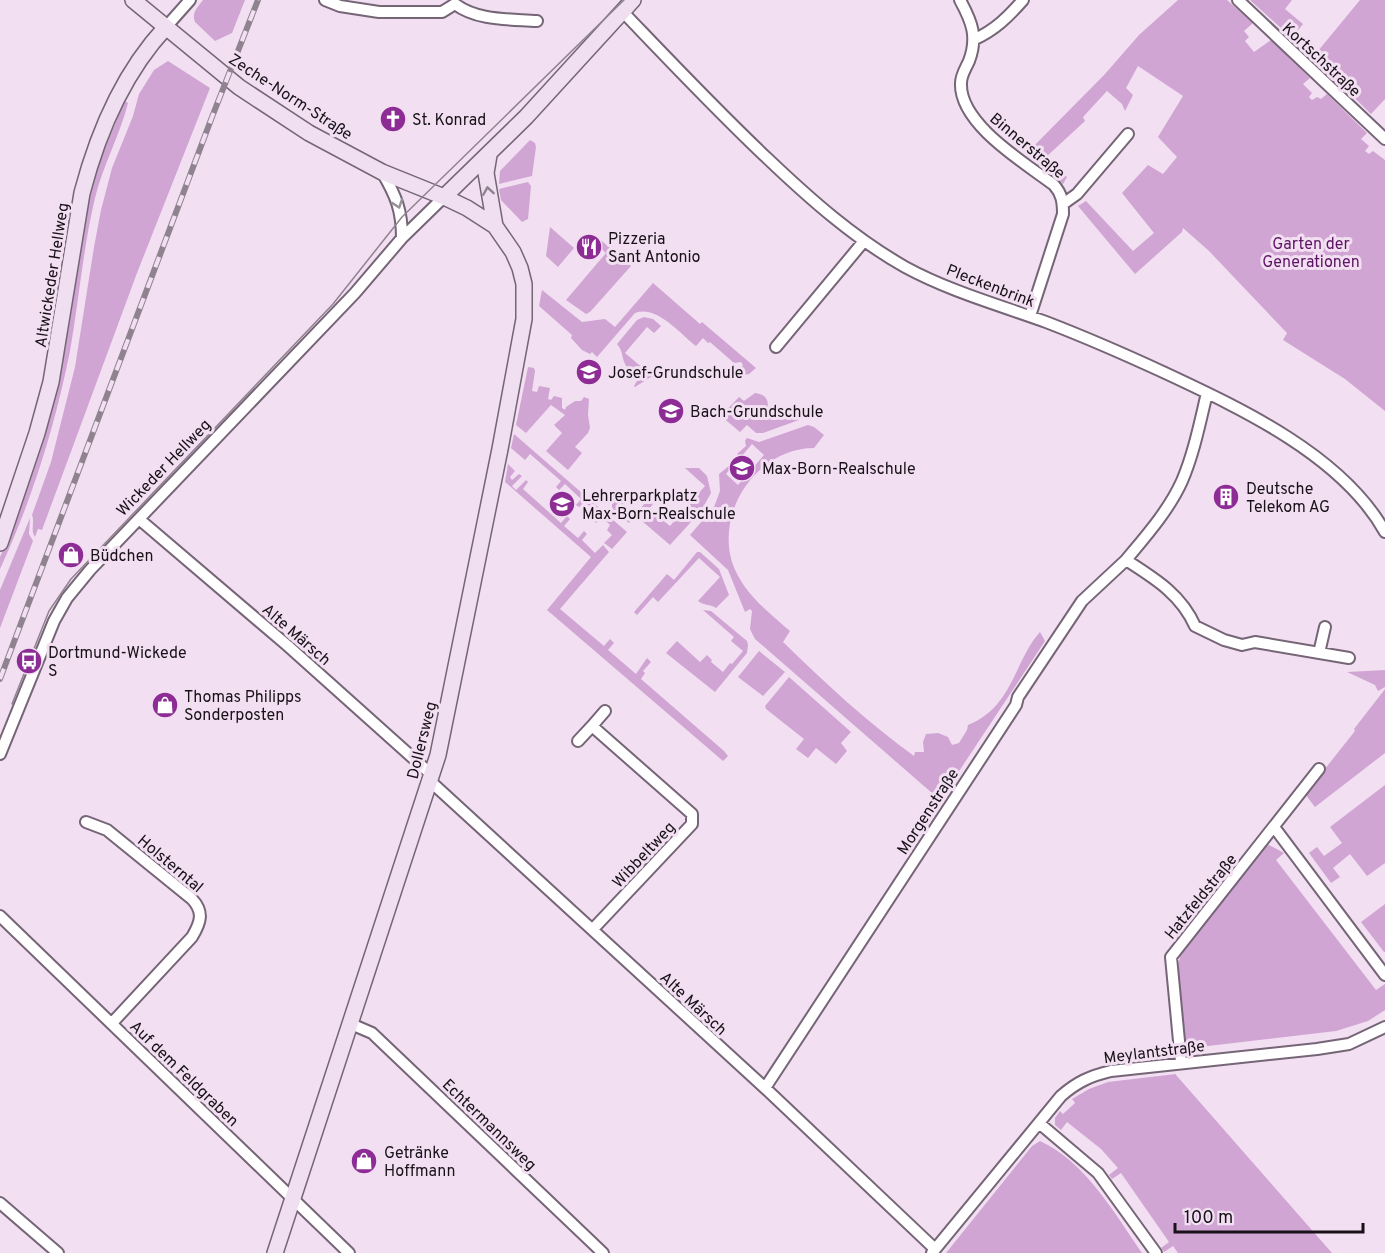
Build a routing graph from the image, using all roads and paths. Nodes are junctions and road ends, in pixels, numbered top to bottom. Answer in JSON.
{"nodes":[{"id":1,"x":133,"y":0,"type":"edge"},
{"id":2,"x":190,"y":0,"type":"edge"},
{"id":3,"x":325,"y":0,"type":"edge"},
{"id":4,"x":633,"y":0,"type":"edge"},
{"id":5,"x":960,"y":0,"type":"edge"},
{"id":6,"x":1023,"y":0,"type":"edge"},
{"id":7,"x":1238,"y":0,"type":"edge"},
{"id":8,"x":456,"y":2,"type":"edge"},
{"id":9,"x":622,"y":11,"type":"junction"},
{"id":10,"x":537,"y":21,"type":"dead end"},
{"id":11,"x":166,"y":27,"type":"junction"},
{"id":12,"x":975,"y":39,"type":"junction"},
{"id":13,"x":1128,"y":134,"type":"dead end"},
{"id":14,"x":1385,"y":139,"type":"edge"},
{"id":15,"x":489,"y":155,"type":"junction"},
{"id":16,"x":382,"y":172,"type":"junction"},
{"id":17,"x":444,"y":197,"type":"junction"},
{"id":18,"x":1063,"y":204,"type":"junction"},
{"id":19,"x":495,"y":226,"type":"junction"},
{"id":20,"x":402,"y":238,"type":"junction"},
{"id":21,"x":864,"y":242,"type":"junction"},
{"id":22,"x":1030,"y":316,"type":"junction"},
{"id":23,"x":776,"y":347,"type":"dead end"},
{"id":24,"x":1207,"y":393,"type":"junction"},
{"id":25,"x":139,"y":519,"type":"junction"},
{"id":26,"x":1385,"y":532,"type":"edge"},
{"id":27,"x":0,"y":543,"type":"edge"},
{"id":28,"x":1126,"y":560,"type":"junction"},
{"id":29,"x":1325,"y":627,"type":"dead end"},
{"id":30,"x":1319,"y":653,"type":"junction"},
{"id":31,"x":1349,"y":658,"type":"dead end"},
{"id":32,"x":605,"y":711,"type":"dead end"},
{"id":33,"x":592,"y":726,"type":"junction"},
{"id":34,"x":578,"y":741,"type":"dead end"},
{"id":35,"x":0,"y":754,"type":"edge"},
{"id":36,"x":1319,"y":769,"type":"dead end"},
{"id":37,"x":431,"y":778,"type":"junction"},
{"id":38,"x":86,"y":822,"type":"dead end"},
{"id":39,"x":1274,"y":827,"type":"junction"},
{"id":40,"x":0,"y":916,"type":"edge"},
{"id":41,"x":592,"y":929,"type":"junction"},
{"id":42,"x":1385,"y":975,"type":"edge"},
{"id":43,"x":112,"y":1023,"type":"junction"},
{"id":44,"x":351,"y":1024,"type":"junction"},
{"id":45,"x":1385,"y":1027,"type":"edge"},
{"id":46,"x":1182,"y":1062,"type":"junction"},
{"id":47,"x":765,"y":1088,"type":"junction"},
{"id":48,"x":1039,"y":1123,"type":"junction"},
{"id":49,"x":294,"y":1199,"type":"junction"},
{"id":50,"x":0,"y":1203,"type":"edge"},
{"id":51,"x":933,"y":1251,"type":"edge"},
{"id":52,"x":58,"y":1253,"type":"edge"},
{"id":53,"x":276,"y":1253,"type":"edge"},
{"id":54,"x":349,"y":1253,"type":"edge"},
{"id":55,"x":603,"y":1253,"type":"edge"},
{"id":56,"x":1156,"y":1253,"type":"edge"}],
"edges":[{"from":1,"to":11,"type":"main road","name":"Zeche-Norm-Straße"},
{"from":2,"to":11,"type":"street"},
{"from":3,"to":8,"type":"street"},
{"from":4,"to":9,"type":"main road","name":"Wickeder Hellweg"},
{"from":5,"to":12,"type":"street"},
{"from":6,"to":12,"type":"street"},
{"from":7,"to":14,"type":"street","name":"Kortschstraße"},
{"from":8,"to":10,"type":"street"},
{"from":9,"to":15,"type":"main road","name":"Wickeder Hellweg"},
{"from":9,"to":21,"type":"street","name":"Pleckenbrink"},
{"from":11,"to":16,"type":"main road","name":"Zeche-Norm-Straße"},
{"from":11,"to":27,"type":"main road","name":"Altwickeder Hellweg"},
{"from":12,"to":18,"type":"street","name":"Binnerstraße"},
{"from":13,"to":18,"type":"street"},
{"from":15,"to":17,"type":"main road","name":"Wickeder Hellweg"},
{"from":19,"to":15,"type":"main road","name":"Dollersweg","one_way":true},
{"from":16,"to":17,"type":"main road","name":"Zeche-Norm-Straße"},
{"from":16,"to":20,"type":"street","one_way":true},
{"from":17,"to":19,"type":"main road","name":"Dollersweg"},
{"from":17,"to":20,"type":"street","name":"Wickeder Hellweg"},
{"from":18,"to":22,"type":"street","name":"Binnerstraße"},
{"from":19,"to":37,"type":"main road","name":"Dollersweg"},
{"from":20,"to":25,"type":"street","name":"Wickeder Hellweg"},
{"from":21,"to":22,"type":"street","name":"Pleckenbrink"},
{"from":21,"to":23,"type":"street"},
{"from":22,"to":24,"type":"street","name":"Pleckenbrink"},
{"from":24,"to":26,"type":"street","name":"Pleckenbrink"},
{"from":24,"to":28,"type":"street","name":"Morgenstraße"},
{"from":25,"to":35,"type":"street","name":"Wickeder Hellweg"},
{"from":25,"to":37,"type":"street","name":"Alte Märsch"},
{"from":28,"to":30,"type":"street"},
{"from":28,"to":47,"type":"street","name":"Morgenstraße"},
{"from":29,"to":30,"type":"street"},
{"from":30,"to":31,"type":"street"},
{"from":32,"to":33,"type":"street"},
{"from":33,"to":34,"type":"street"},
{"from":33,"to":41,"type":"street","name":"Wibbeltweg"},
{"from":36,"to":39,"type":"street","name":"Hatzfeldstraße"},
{"from":37,"to":41,"type":"street","name":"Alte Märsch"},
{"from":37,"to":44,"type":"main road","name":"Dollersweg"},
{"from":38,"to":43,"type":"street","name":"Holsterntal"},
{"from":39,"to":42,"type":"street"},
{"from":39,"to":46,"type":"street","name":"Hatzfeldstraße"},
{"from":40,"to":43,"type":"street","name":"Auf dem Feldgraben"},
{"from":41,"to":47,"type":"street","name":"Alte Märsch"},
{"from":43,"to":49,"type":"street","name":"Auf dem Feldgraben"},
{"from":44,"to":49,"type":"main road","name":"Dollersweg"},
{"from":44,"to":55,"type":"street","name":"Echtermannsweg"},
{"from":45,"to":46,"type":"street","name":"Meylantstraße"},
{"from":46,"to":48,"type":"street","name":"Meylantstraße"},
{"from":47,"to":51,"type":"street","name":"Alte Märsch"},
{"from":48,"to":51,"type":"street","name":"Meylantstraße"},
{"from":48,"to":56,"type":"street"},
{"from":49,"to":53,"type":"main road","name":"Dollersweg"},
{"from":49,"to":54,"type":"street","name":"Auf dem Feldgraben"},
{"from":50,"to":52,"type":"street"}]}
